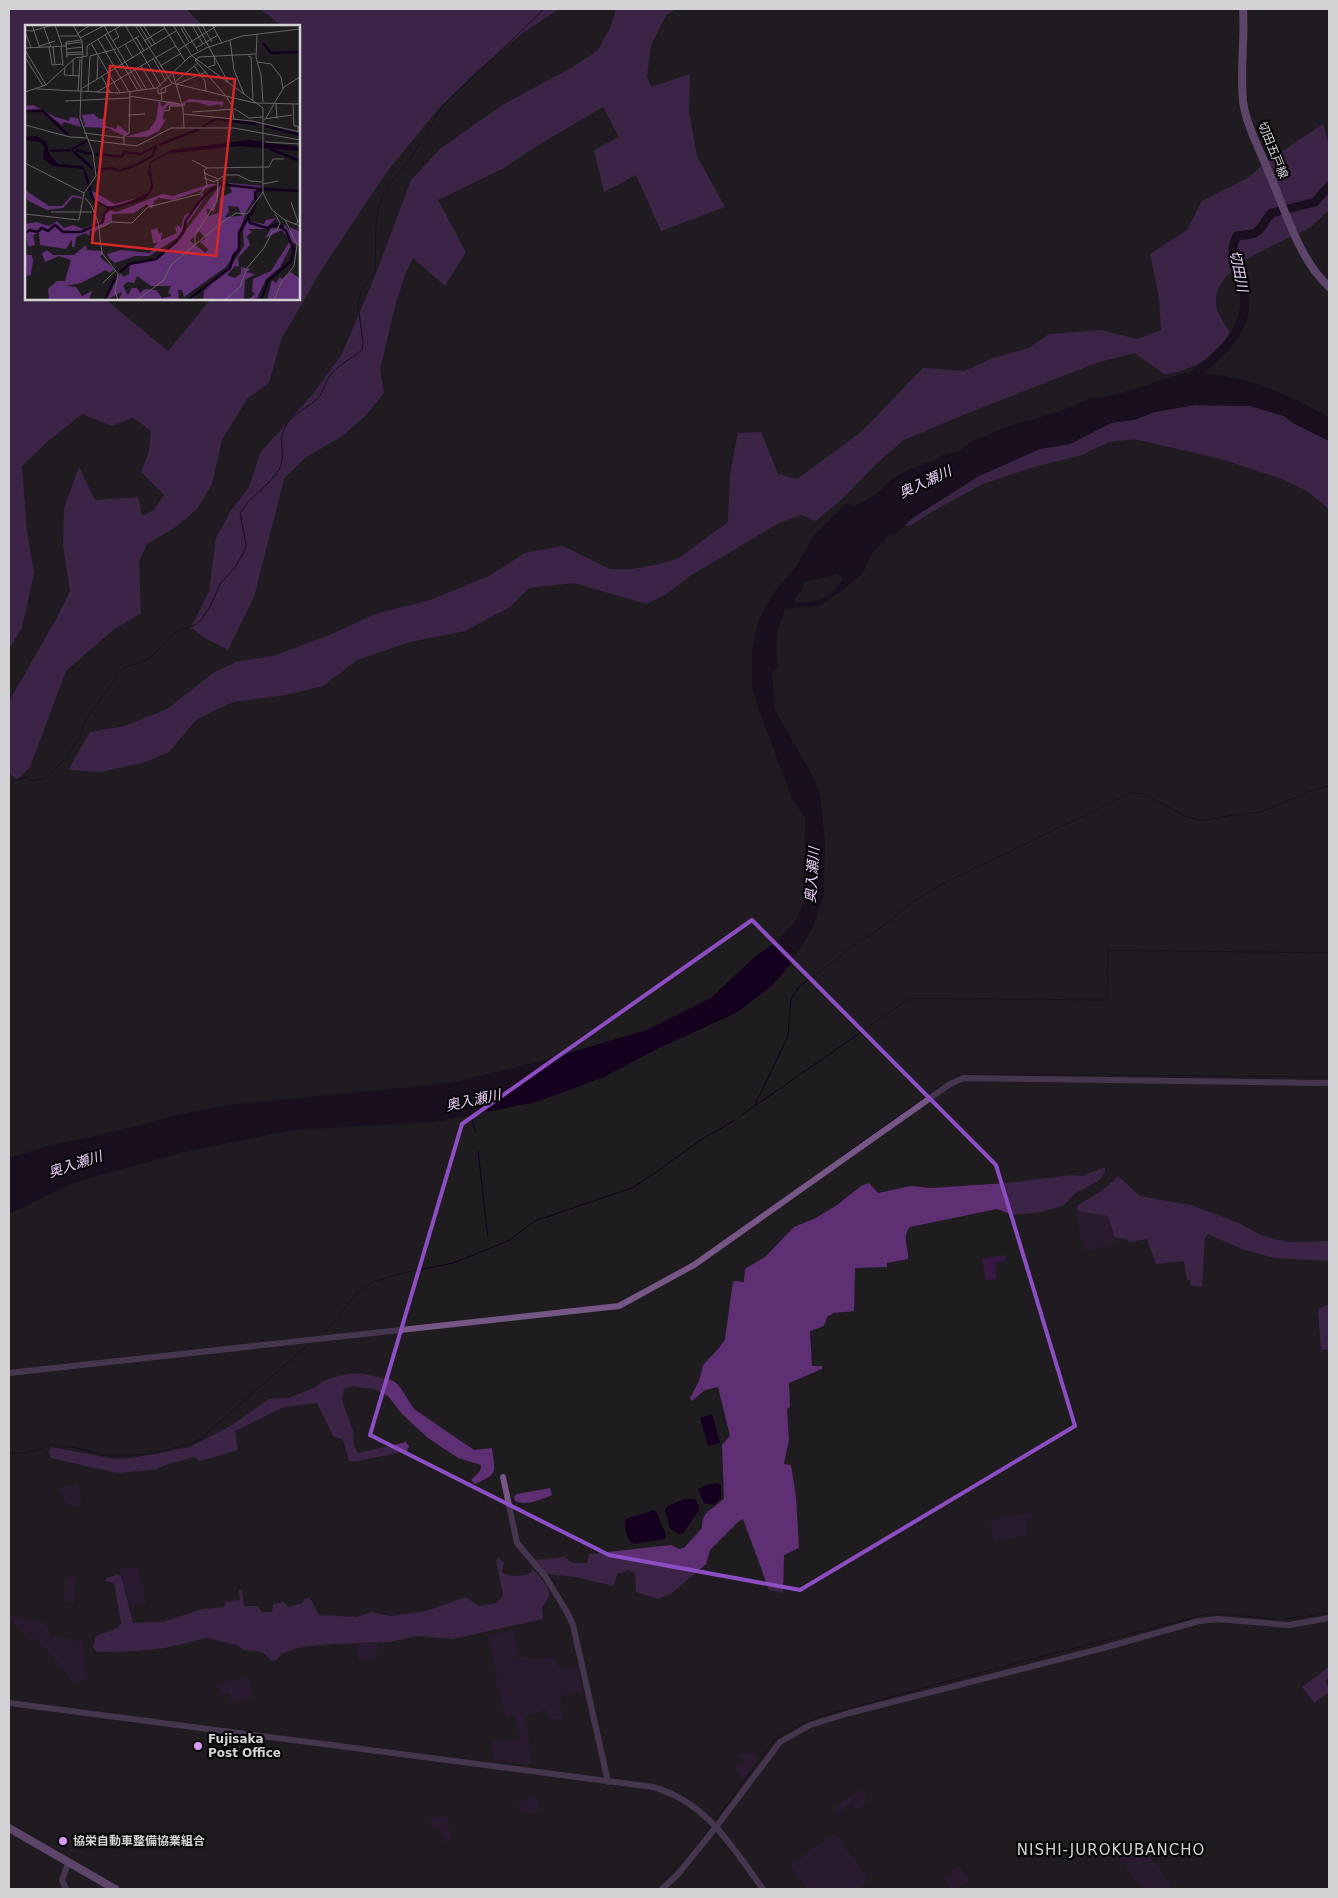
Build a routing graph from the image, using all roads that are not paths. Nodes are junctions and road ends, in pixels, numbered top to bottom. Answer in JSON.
{"nodes":[{"id":1,"x":1242,"y":9,"type":"edge"},
{"id":2,"x":1329,"y":287,"type":"edge"},
{"id":3,"x":1329,"y":1083,"type":"edge"},
{"id":4,"x":9,"y":1373,"type":"edge"},
{"id":5,"x":503,"y":1476,"type":"dead end"},
{"id":6,"x":1329,"y":1618,"type":"edge"},
{"id":7,"x":9,"y":1703,"type":"edge"},
{"id":8,"x":608,"y":1782,"type":"junction"},
{"id":9,"x":716,"y":1827,"type":"junction"},
{"id":10,"x":9,"y":1828,"type":"edge"},
{"id":11,"x":68,"y":1862,"type":"junction"},
{"id":12,"x":66,"y":1889,"type":"edge"},
{"id":13,"x":115,"y":1889,"type":"edge"},
{"id":14,"x":662,"y":1889,"type":"edge"},
{"id":15,"x":763,"y":1889,"type":"edge"}],
"edges":[{"from":1,"to":2,"type":"main road","name":"切田五戸線"},
{"from":3,"to":4,"type":"street"},
{"from":5,"to":8,"type":"street"},
{"from":6,"to":9,"type":"street"},
{"from":7,"to":8,"type":"street"},
{"from":8,"to":9,"type":"street"},
{"from":9,"to":14,"type":"street"},
{"from":9,"to":15,"type":"street"},
{"from":10,"to":11,"type":"main road"},
{"from":11,"to":12,"type":"street"},
{"from":11,"to":13,"type":"main road"}]}
